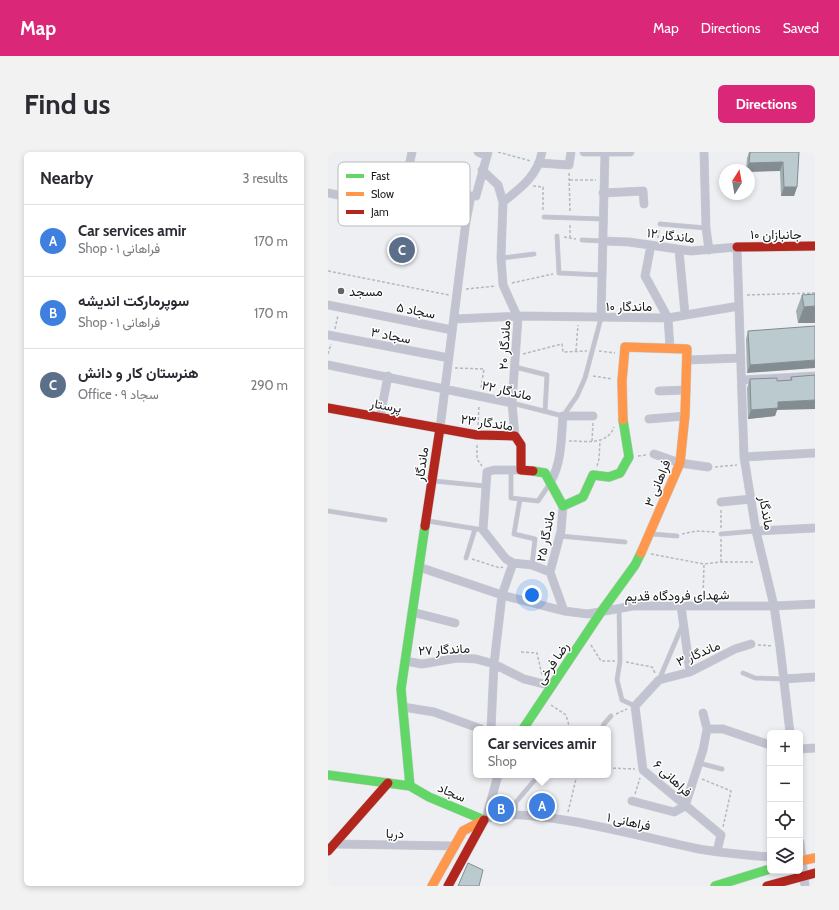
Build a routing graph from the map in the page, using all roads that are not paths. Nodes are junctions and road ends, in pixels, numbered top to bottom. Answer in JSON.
{"nodes":[{"id":1,"x":412,"y":152,"type":"edge"},
{"id":2,"x":478,"y":152,"type":"edge"},
{"id":3,"x":542,"y":152,"type":"edge"},
{"id":4,"x":571,"y":152,"type":"edge"},
{"id":5,"x":584,"y":152,"type":"edge"},
{"id":6,"x":605,"y":152,"type":"edge"},
{"id":7,"x":630,"y":152,"type":"edge"},
{"id":8,"x":704,"y":152,"type":"edge"},
{"id":9,"x":487,"y":154,"type":"edge"},
{"id":10,"x":410,"y":162,"type":"edge"},
{"id":11,"x":540,"y":163,"type":"junction"},
{"id":12,"x":482,"y":170,"type":"junction"},
{"id":13,"x":328,"y":193,"type":"edge"},
{"id":14,"x":603,"y":193,"type":"junction"},
{"id":15,"x":338,"y":195,"type":"edge"},
{"id":16,"x":470,"y":201,"type":"edge"},
{"id":17,"x":503,"y":202,"type":"junction"},
{"id":18,"x":644,"y":204,"type":"dead end"},
{"id":19,"x":544,"y":217,"type":"road end"},
{"id":20,"x":603,"y":219,"type":"junction"},
{"id":21,"x":660,"y":224,"type":"road end"},
{"id":22,"x":465,"y":226,"type":"edge"},
{"id":23,"x":706,"y":228,"type":"junction"},
{"id":24,"x":557,"y":236,"type":"road end"},
{"id":25,"x":582,"y":240,"type":"road end"},
{"id":26,"x":603,"y":241,"type":"junction"},
{"id":27,"x":653,"y":246,"type":"junction"},
{"id":28,"x":815,"y":246,"type":"edge"},
{"id":29,"x":737,"y":247,"type":"junction"},
{"id":30,"x":679,"y":250,"type":"junction"},
{"id":31,"x":709,"y":250,"type":"junction"},
{"id":32,"x":534,"y":254,"type":"dead end"},
{"id":33,"x":502,"y":258,"type":"junction"},
{"id":34,"x":602,"y":275,"type":"junction"},
{"id":35,"x":328,"y":305,"type":"edge"},
{"id":36,"x":739,"y":306,"type":"junction"},
{"id":37,"x":685,"y":314,"type":"junction"},
{"id":38,"x":518,"y":318,"type":"junction"},
{"id":39,"x":601,"y":318,"type":"junction"},
{"id":40,"x":668,"y":318,"type":"junction"},
{"id":41,"x":454,"y":319,"type":"junction"},
{"id":42,"x":452,"y":330,"type":"junction"},
{"id":43,"x":328,"y":335,"type":"edge"},
{"id":44,"x":670,"y":348,"type":"junction"},
{"id":45,"x":448,"y":358,"type":"junction"},
{"id":46,"x":741,"y":358,"type":"junction"},
{"id":47,"x":687,"y":360,"type":"junction"},
{"id":48,"x":328,"y":365,"type":"edge"},
{"id":49,"x":515,"y":367,"type":"junction"},
{"id":50,"x":388,"y":376,"type":"junction"},
{"id":51,"x":815,"y":376,"type":"edge"},
{"id":52,"x":742,"y":380,"type":"junction"},
{"id":53,"x":445,"y":388,"type":"junction"},
{"id":54,"x":686,"y":390,"type":"junction"},
{"id":55,"x":660,"y":391,"type":"dead end"},
{"id":56,"x":512,"y":402,"type":"junction"},
{"id":57,"x":328,"y":408,"type":"edge"},
{"id":58,"x":545,"y":412,"type":"junction"},
{"id":59,"x":562,"y":416,"type":"junction"},
{"id":60,"x":593,"y":416,"type":"road end"},
{"id":61,"x":685,"y":416,"type":"junction"},
{"id":62,"x":380,"y":418,"type":"junction"},
{"id":63,"x":649,"y":419,"type":"dead end"},
{"id":64,"x":440,"y":428,"type":"junction"},
{"id":65,"x":515,"y":436,"type":"junction"},
{"id":66,"x":815,"y":453,"type":"edge"},
{"id":67,"x":654,"y":454,"type":"road end"},
{"id":68,"x":744,"y":460,"type":"junction"},
{"id":69,"x":680,"y":463,"type":"junction"},
{"id":70,"x":708,"y":467,"type":"road end"},
{"id":71,"x":511,"y":469,"type":"junction"},
{"id":72,"x":521,"y":470,"type":"junction"},
{"id":73,"x":432,"y":481,"type":"junction"},
{"id":74,"x":551,"y":482,"type":"junction"},
{"id":75,"x":485,"y":486,"type":"junction"},
{"id":76,"x":520,"y":499,"type":"junction"},
{"id":77,"x":751,"y":499,"type":"junction"},
{"id":78,"x":720,"y":502,"type":"dead end"},
{"id":79,"x":563,"y":506,"type":"junction"},
{"id":80,"x":328,"y":510,"type":"edge"},
{"id":81,"x":385,"y":520,"type":"dead end"},
{"id":82,"x":426,"y":521,"type":"junction"},
{"id":83,"x":475,"y":528,"type":"junction"},
{"id":84,"x":815,"y":528,"type":"edge"},
{"id":85,"x":483,"y":530,"type":"junction"},
{"id":86,"x":756,"y":531,"type":"junction"},
{"id":87,"x":650,"y":534,"type":"junction"},
{"id":88,"x":721,"y":534,"type":"road end"},
{"id":89,"x":560,"y":536,"type":"junction"},
{"id":90,"x":677,"y":536,"type":"road end"},
{"id":91,"x":625,"y":542,"type":"dead end"},
{"id":92,"x":466,"y":558,"type":"road end"},
{"id":93,"x":513,"y":563,"type":"junction"},
{"id":94,"x":532,"y":565,"type":"junction"},
{"id":95,"x":420,"y":568,"type":"junction"},
{"id":96,"x":550,"y":572,"type":"junction"},
{"id":97,"x":502,"y":595,"type":"junction"},
{"id":98,"x":815,"y":604,"type":"edge"},
{"id":99,"x":681,"y":606,"type":"junction"},
{"id":100,"x":774,"y":606,"type":"junction"},
{"id":101,"x":619,"y":608,"type":"junction"},
{"id":102,"x":564,"y":611,"type":"junction"},
{"id":103,"x":412,"y":612,"type":"junction"},
{"id":104,"x":602,"y":612,"type":"junction"},
{"id":105,"x":455,"y":623,"type":"dead end"},
{"id":106,"x":682,"y":626,"type":"junction"},
{"id":107,"x":751,"y":644,"type":"road end"},
{"id":108,"x":405,"y":661,"type":"junction"},
{"id":109,"x":494,"y":664,"type":"junction"},
{"id":110,"x":690,"y":672,"type":"junction"},
{"id":111,"x":743,"y":673,"type":"dead end"},
{"id":112,"x":815,"y":677,"type":"edge"},
{"id":113,"x":784,"y":679,"type":"junction"},
{"id":114,"x":659,"y":680,"type":"junction"},
{"id":115,"x":548,"y":685,"type":"junction"},
{"id":116,"x":635,"y":706,"type":"junction"},
{"id":117,"x":403,"y":707,"type":"junction"},
{"id":118,"x":703,"y":713,"type":"dead end"},
{"id":119,"x":611,"y":716,"type":"road end"},
{"id":120,"x":474,"y":726,"type":"edge"},
{"id":121,"x":490,"y":726,"type":"edge"},
{"id":122,"x":525,"y":726,"type":"edge"},
{"id":123,"x":603,"y":726,"type":"edge"},
{"id":124,"x":707,"y":729,"type":"junction"},
{"id":125,"x":790,"y":730,"type":"edge"},
{"id":126,"x":767,"y":744,"type":"edge"},
{"id":127,"x":815,"y":748,"type":"edge"},
{"id":128,"x":803,"y":749,"type":"edge"},
{"id":129,"x":699,"y":763,"type":"junction"},
{"id":130,"x":722,"y":770,"type":"dead end"},
{"id":131,"x":328,"y":775,"type":"edge"},
{"id":132,"x":497,"y":778,"type":"edge"},
{"id":133,"x":536,"y":778,"type":"edge"},
{"id":134,"x":388,"y":783,"type":"junction"},
{"id":135,"x":410,"y":786,"type":"junction"},
{"id":136,"x":632,"y":801,"type":"road end"},
{"id":137,"x":685,"y":806,"type":"junction"},
{"id":138,"x":514,"y":815,"type":"junction"},
{"id":139,"x":485,"y":819,"type":"junction"},
{"id":140,"x":455,"y":846,"type":"junction"},
{"id":141,"x":331,"y":847,"type":"edge"},
{"id":142,"x":717,"y":852,"type":"junction"},
{"id":143,"x":767,"y":858,"type":"edge"},
{"id":144,"x":815,"y":858,"type":"edge"},
{"id":145,"x":803,"y":861,"type":"edge"},
{"id":146,"x":767,"y":870,"type":"edge"},
{"id":147,"x":803,"y":871,"type":"edge"},
{"id":148,"x":815,"y":873,"type":"edge"},
{"id":149,"x":804,"y":876,"type":"junction"},
{"id":150,"x":432,"y":886,"type":"edge"},
{"id":151,"x":448,"y":886,"type":"edge"},
{"id":152,"x":715,"y":886,"type":"edge"},
{"id":153,"x":767,"y":886,"type":"edge"},
{"id":154,"x":805,"y":886,"type":"edge"}],
"edges":[{"from":1,"to":10,"type":"street"},
{"from":2,"to":9,"type":"street"},
{"from":3,"to":11,"type":"street"},
{"from":4,"to":11,"type":"street"},
{"from":5,"to":6,"type":"street"},
{"from":6,"to":7,"type":"street"},
{"from":6,"to":14,"type":"street"},
{"from":8,"to":23,"type":"street"},
{"from":9,"to":12,"type":"street","name":"ماندگار"},
{"from":11,"to":17,"type":"street"},
{"from":12,"to":16,"type":"street","name":"ماندگار"},
{"from":12,"to":17,"type":"street","name":"ماندگار ۲۰"},
{"from":13,"to":15,"type":"street"},
{"from":14,"to":18,"type":"street"},
{"from":14,"to":20,"type":"street"},
{"from":17,"to":33,"type":"street","name":"ماندگار ۲۰"},
{"from":19,"to":20,"type":"lane"},
{"from":20,"to":26,"type":"street"},
{"from":21,"to":23,"type":"lane"},
{"from":22,"to":41,"type":"street","name":"ماندگار"},
{"from":23,"to":31,"type":"street"},
{"from":24,"to":34,"type":"lane"},
{"from":25,"to":26,"type":"lane"},
{"from":26,"to":27,"type":"street","name":"ماندگار ۱۲"},
{"from":26,"to":34,"type":"street"},
{"from":27,"to":30,"type":"street","name":"ماندگار ۱۲"},
{"from":27,"to":40,"type":"street"},
{"from":28,"to":29,"type":"street","name":"جانبازان ۱۰"},
{"from":29,"to":31,"type":"street","name":"ماندگار ۱۲"},
{"from":29,"to":36,"type":"street","name":"ماندگار"},
{"from":30,"to":31,"type":"street","name":"ماندگار ۱۲"},
{"from":30,"to":37,"type":"street"},
{"from":32,"to":33,"type":"lane"},
{"from":33,"to":38,"type":"street","name":"ماندگار ۲۰"},
{"from":34,"to":39,"type":"street"},
{"from":35,"to":42,"type":"street","name":"سجاد ۵"},
{"from":36,"to":37,"type":"street","name":"ماندگار ۱۰"},
{"from":36,"to":46,"type":"street","name":"ماندگار"},
{"from":37,"to":40,"type":"street","name":"ماندگار ۱۰"},
{"from":38,"to":39,"type":"street","name":"ماندگار ۱۰"},
{"from":38,"to":41,"type":"street","name":"ماندگار ۱۰"},
{"from":38,"to":49,"type":"street","name":"ماندگار ۲۰"},
{"from":39,"to":40,"type":"street","name":"ماندگار ۱۰"},
{"from":39,"to":59,"type":"lane"},
{"from":40,"to":44,"type":"street"},
{"from":41,"to":42,"type":"street","name":"ماندگار"},
{"from":42,"to":45,"type":"street","name":"ماندگار"},
{"from":43,"to":45,"type":"street","name":"سجاد ۳"},
{"from":44,"to":47,"type":"street","name":"فراهانی ۳"},
{"from":44,"to":79,"type":"street"},
{"from":45,"to":53,"type":"street","name":"ماندگار"},
{"from":46,"to":47,"type":"street"},
{"from":46,"to":52,"type":"street","name":"ماندگار"},
{"from":47,"to":54,"type":"street","name":"فراهانی ۳"},
{"from":48,"to":50,"type":"street","name":"ماندگار ۲۲"},
{"from":49,"to":56,"type":"street","name":"ماندگار ۲۰"},
{"from":49,"to":58,"type":"lane"},
{"from":50,"to":53,"type":"street","name":"ماندگار ۲۲"},
{"from":50,"to":62,"type":"street"},
{"from":51,"to":52,"type":"street"},
{"from":52,"to":68,"type":"street","name":"ماندگار"},
{"from":53,"to":56,"type":"street","name":"ماندگار ۲۲"},
{"from":53,"to":64,"type":"street","name":"ماندگار"},
{"from":54,"to":55,"type":"street"},
{"from":54,"to":61,"type":"street","name":"فراهانی ۳"},
{"from":56,"to":58,"type":"lane","name":"ماندگار ۲۲"},
{"from":56,"to":65,"type":"street","name":"ماندگار ۲۰"},
{"from":57,"to":62,"type":"street","name":"پرستار"},
{"from":58,"to":59,"type":"lane","name":"ماندگار ۲۲"},
{"from":59,"to":60,"type":"street"},
{"from":59,"to":74,"type":"street"},
{"from":61,"to":63,"type":"street"},
{"from":61,"to":69,"type":"street","name":"فراهانی ۳"},
{"from":62,"to":64,"type":"street","name":"پرستار"},
{"from":64,"to":65,"type":"street","name":"ماندگار ۲۳"},
{"from":64,"to":73,"type":"street","name":"ماندگار"},
{"from":65,"to":72,"type":"street","name":"ماندگار ۲۳"},
{"from":66,"to":68,"type":"street"},
{"from":67,"to":69,"type":"street"},
{"from":68,"to":77,"type":"street","name":"ماندگار"},
{"from":69,"to":70,"type":"street"},
{"from":69,"to":87,"type":"street","name":"فراهانی ۳"},
{"from":71,"to":72,"type":"street"},
{"from":71,"to":75,"type":"street"},
{"from":71,"to":76,"type":"lane"},
{"from":72,"to":74,"type":"street"},
{"from":73,"to":75,"type":"lane"},
{"from":73,"to":82,"type":"street","name":"ماندگار"},
{"from":74,"to":76,"type":"lane"},
{"from":74,"to":79,"type":"street"},
{"from":75,"to":85,"type":"street"},
{"from":76,"to":94,"type":"lane"},
{"from":77,"to":78,"type":"street"},
{"from":77,"to":86,"type":"street","name":"ماندگار"},
{"from":79,"to":89,"type":"street","name":"ماندگار ۲۵"},
{"from":80,"to":81,"type":"lane"},
{"from":82,"to":83,"type":"lane"},
{"from":82,"to":95,"type":"street","name":"ماندگار"},
{"from":83,"to":85,"type":"lane"},
{"from":83,"to":92,"type":"lane"},
{"from":84,"to":86,"type":"street"},
{"from":85,"to":93,"type":"street"},
{"from":86,"to":88,"type":"lane"},
{"from":86,"to":100,"type":"street","name":"ماندگار"},
{"from":87,"to":90,"type":"lane"},
{"from":87,"to":104,"type":"street","name":"فراهانی ۳"},
{"from":89,"to":91,"type":"lane"},
{"from":89,"to":96,"type":"street","name":"ماندگار ۲۵"},
{"from":93,"to":94,"type":"street","name":"ماندگار ۲۵"},
{"from":93,"to":97,"type":"street"},
{"from":94,"to":96,"type":"street","name":"ماندگار ۲۵"},
{"from":95,"to":97,"type":"street","name":"شهدای فرودگاه قدیم"},
{"from":95,"to":103,"type":"street","name":"ماندگار"},
{"from":96,"to":102,"type":"street"},
{"from":97,"to":102,"type":"street","name":"شهدای فرودگاه قدیم"},
{"from":97,"to":109,"type":"street"},
{"from":98,"to":100,"type":"street","name":"شهدای فرودگاه قدیم"},
{"from":99,"to":100,"type":"street","name":"شهدای فرودگاه قدیم"},
{"from":99,"to":101,"type":"street","name":"شهدای فرودگاه قدیم"},
{"from":99,"to":106,"type":"street"},
{"from":100,"to":113,"type":"street","name":"ماندگار"},
{"from":101,"to":104,"type":"street","name":"شهدای فرودگاه قدیم"},
{"from":101,"to":116,"type":"lane"},
{"from":102,"to":104,"type":"street","name":"شهدای فرودگاه قدیم"},
{"from":103,"to":105,"type":"street"},
{"from":103,"to":108,"type":"street","name":"ماندگار"},
{"from":104,"to":115,"type":"street","name":"رضا فرخی"},
{"from":106,"to":110,"type":"street"},
{"from":106,"to":114,"type":"lane"},
{"from":107,"to":110,"type":"street","name":"ماندگار ۳"},
{"from":108,"to":109,"type":"street","name":"ماندگار ۲۷"},
{"from":108,"to":117,"type":"street","name":"ماندگار"},
{"from":109,"to":115,"type":"street","name":"ماندگار ۲۷"},
{"from":109,"to":121,"type":"street"},
{"from":110,"to":114,"type":"street","name":"ماندگار ۳"},
{"from":111,"to":113,"type":"lane"},
{"from":112,"to":113,"type":"street"},
{"from":113,"to":125,"type":"street","name":"ماندگار"},
{"from":114,"to":116,"type":"street"},
{"from":115,"to":122,"type":"street","name":"رضا فرخی"},
{"from":116,"to":137,"type":"street","name":"فراهانی ۶"},
{"from":117,"to":120,"type":"street"},
{"from":117,"to":135,"type":"street","name":"ماندگار"},
{"from":118,"to":124,"type":"street"},
{"from":119,"to":123,"type":"lane"},
{"from":124,"to":126,"type":"street"},
{"from":124,"to":129,"type":"street"},
{"from":127,"to":128,"type":"street"},
{"from":129,"to":130,"type":"lane"},
{"from":129,"to":137,"type":"street"},
{"from":131,"to":134,"type":"street"},
{"from":132,"to":139,"type":"street"},
{"from":133,"to":138,"type":"lane"},
{"from":134,"to":135,"type":"street"},
{"from":134,"to":141,"type":"street"},
{"from":135,"to":139,"type":"street","name":"سجاد"},
{"from":136,"to":137,"type":"street"},
{"from":137,"to":142,"type":"street","name":"فراهانی ۶"},
{"from":138,"to":139,"type":"street","name":"فراهانی ۱"},
{"from":138,"to":142,"type":"street","name":"فراهانی ۱"},
{"from":139,"to":140,"type":"street"},
{"from":139,"to":151,"type":"street"},
{"from":140,"to":141,"type":"street","name":"دریا"},
{"from":140,"to":150,"type":"street"},
{"from":142,"to":143,"type":"street","name":"فراهانی ۱"},
{"from":144,"to":145,"type":"street"},
{"from":146,"to":152,"type":"street"},
{"from":147,"to":149,"type":"street"},
{"from":148,"to":149,"type":"street"},
{"from":149,"to":153,"type":"street"},
{"from":149,"to":154,"type":"street"}]}
